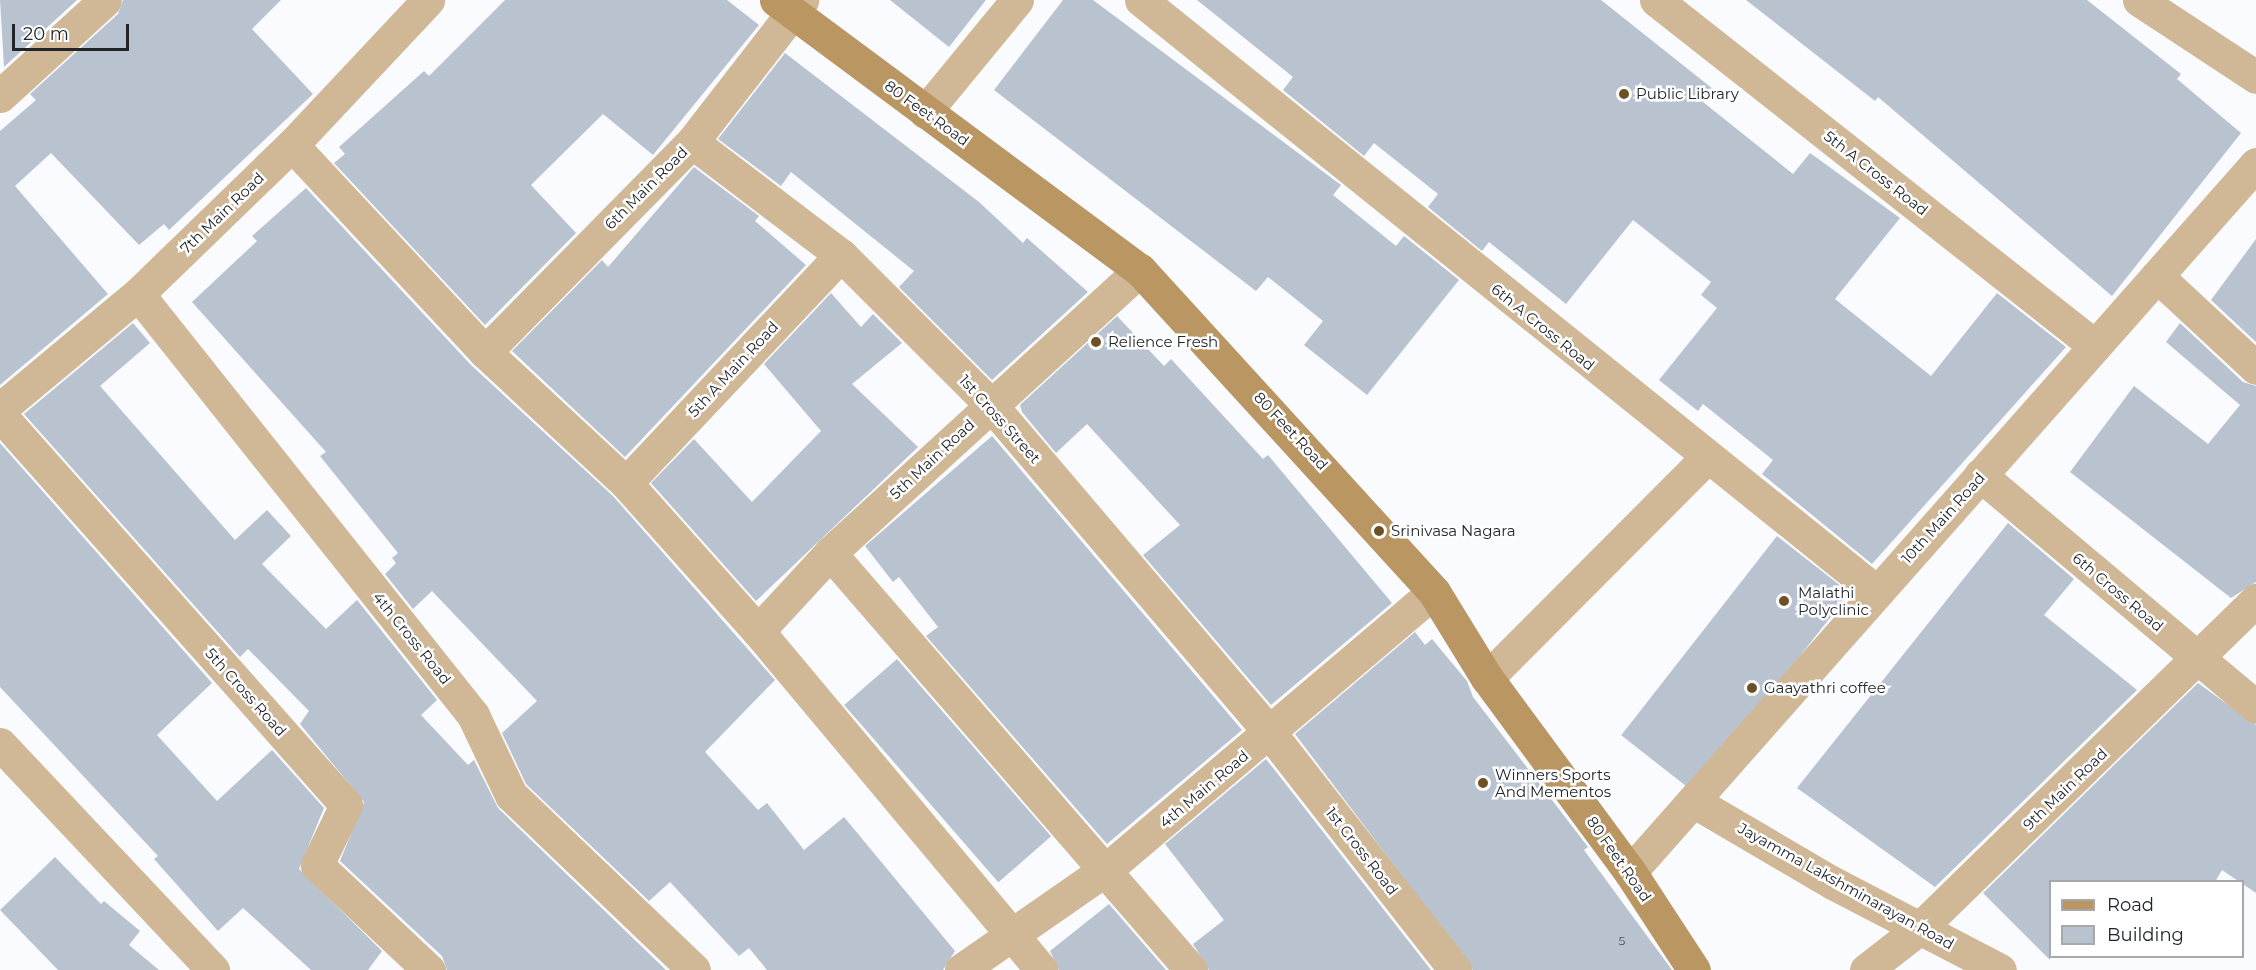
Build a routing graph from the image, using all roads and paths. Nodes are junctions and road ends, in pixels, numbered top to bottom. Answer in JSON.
{"nodes":[{"id":1,"x":105,"y":0,"type":"edge"},
{"id":2,"x":428,"y":0,"type":"edge"},
{"id":3,"x":1017,"y":0,"type":"edge"},
{"id":4,"x":1141,"y":0,"type":"edge"},
{"id":5,"x":1656,"y":0,"type":"edge"},
{"id":6,"x":2139,"y":0,"type":"edge"},
{"id":7,"x":790,"y":4,"type":"edge"},
{"id":8,"x":2256,"y":77,"type":"edge"},
{"id":9,"x":0,"y":96,"type":"edge"},
{"id":10,"x":925,"y":112,"type":"junction"},
{"id":11,"x":692,"y":142,"type":"junction"},
{"id":12,"x":292,"y":144,"type":"junction"},
{"id":13,"x":2256,"y":164,"type":"edge"},
{"id":14,"x":841,"y":255,"type":"junction"},
{"id":15,"x":1140,"y":270,"type":"junction"},
{"id":16,"x":2157,"y":276,"type":"junction"},
{"id":17,"x":138,"y":294,"type":"junction"},
{"id":18,"x":2095,"y":346,"type":"junction"},
{"id":19,"x":485,"y":352,"type":"junction"},
{"id":20,"x":2256,"y":368,"type":"edge"},
{"id":21,"x":991,"y":405,"type":"junction"},
{"id":22,"x":0,"y":409,"type":"edge"},
{"id":23,"x":0,"y":415,"type":"edge"},
{"id":24,"x":1705,"y":459,"type":"junction"},
{"id":25,"x":1980,"y":475,"type":"junction"},
{"id":26,"x":626,"y":483,"type":"junction"},
{"id":27,"x":830,"y":553,"type":"junction"},
{"id":28,"x":1434,"y":592,"type":"junction"},
{"id":29,"x":1877,"y":592,"type":"junction"},
{"id":30,"x":2256,"y":600,"type":"edge"},
{"id":31,"x":759,"y":632,"type":"junction"},
{"id":32,"x":2199,"y":660,"type":"junction"},
{"id":33,"x":1487,"y":678,"type":"junction"},
{"id":34,"x":2256,"y":707,"type":"edge"},
{"id":35,"x":1270,"y":733,"type":"junction"},
{"id":36,"x":0,"y":744,"type":"edge"},
{"id":37,"x":1693,"y":801,"type":"junction"},
{"id":38,"x":1108,"y":868,"type":"junction"},
{"id":39,"x":1630,"y":872,"type":"junction"},
{"id":40,"x":1920,"y":928,"type":"junction"},
{"id":41,"x":1011,"y":931,"type":"junction"},
{"id":42,"x":213,"y":970,"type":"edge"},
{"id":43,"x":429,"y":970,"type":"edge"},
{"id":44,"x":693,"y":970,"type":"edge"},
{"id":45,"x":961,"y":970,"type":"edge"},
{"id":46,"x":1041,"y":970,"type":"edge"},
{"id":47,"x":1191,"y":970,"type":"edge"},
{"id":48,"x":1455,"y":970,"type":"edge"},
{"id":49,"x":1694,"y":970,"type":"edge"},
{"id":50,"x":1866,"y":970,"type":"edge"},
{"id":51,"x":2000,"y":970,"type":"edge"}],
"edges":[{"from":1,"to":9,"type":"street"},
{"from":2,"to":12,"type":"street","name":"7th Main Road"},
{"from":3,"to":10,"type":"street"},
{"from":4,"to":24,"type":"street","name":"6th A Cross Road"},
{"from":5,"to":18,"type":"street","name":"5th A Cross Road"},
{"from":6,"to":8,"type":"street"},
{"from":7,"to":10,"type":"main road","name":"80 Feet Road"},
{"from":7,"to":11,"type":"street","name":"6th Main Road"},
{"from":10,"to":15,"type":"main road","name":"80 Feet Road"},
{"from":11,"to":14,"type":"street","name":"1st Cross Street"},
{"from":11,"to":19,"type":"street","name":"6th Main Road"},
{"from":12,"to":17,"type":"street","name":"7th Main Road"},
{"from":12,"to":19,"type":"street"},
{"from":13,"to":16,"type":"street","name":"10th Main Road"},
{"from":14,"to":21,"type":"street","name":"1st Cross Street"},
{"from":14,"to":26,"type":"street","name":"5th A Main Road"},
{"from":15,"to":21,"type":"street","name":"5th Main Road"},
{"from":15,"to":28,"type":"main road","name":"80 Feet Road"},
{"from":16,"to":18,"type":"street","name":"10th Main Road"},
{"from":16,"to":20,"type":"street"},
{"from":17,"to":22,"type":"street","name":"7th Main Road"},
{"from":17,"to":44,"type":"street","name":"4th Cross Road"},
{"from":18,"to":25,"type":"street","name":"10th Main Road"},
{"from":19,"to":26,"type":"street"},
{"from":21,"to":27,"type":"street","name":"5th Main Road"},
{"from":21,"to":35,"type":"street","name":"1st Cross Street"},
{"from":23,"to":43,"type":"street","name":"5th Cross Road"},
{"from":24,"to":29,"type":"street","name":"6th A Cross Road"},
{"from":24,"to":33,"type":"street"},
{"from":25,"to":29,"type":"street","name":"10th Main Road"},
{"from":25,"to":32,"type":"street","name":"6th Cross Road"},
{"from":26,"to":31,"type":"street"},
{"from":27,"to":31,"type":"street","name":"5th Main Road"},
{"from":27,"to":38,"type":"street"},
{"from":28,"to":33,"type":"main road","name":"80 Feet Road"},
{"from":28,"to":35,"type":"street","name":"4th Main Road"},
{"from":29,"to":37,"type":"street","name":"10th Main Road"},
{"from":30,"to":32,"type":"street","name":"9th Main Road"},
{"from":31,"to":41,"type":"street"},
{"from":32,"to":34,"type":"street","name":"6th Cross Road"},
{"from":32,"to":40,"type":"street","name":"9th Main Road"},
{"from":33,"to":39,"type":"main road","name":"80 Feet Road"},
{"from":35,"to":38,"type":"street","name":"4th Main Road"},
{"from":35,"to":48,"type":"street","name":"1st Cross Road"},
{"from":36,"to":42,"type":"street"},
{"from":37,"to":39,"type":"street","name":"10th Main Road"},
{"from":37,"to":40,"type":"street","name":"Jayamma Lakshminarayan Road"},
{"from":38,"to":41,"type":"street","name":"4th Main Road"},
{"from":38,"to":47,"type":"street"},
{"from":39,"to":49,"type":"main road","name":"80 Feet Road"},
{"from":40,"to":50,"type":"street","name":"9th Main Road"},
{"from":40,"to":51,"type":"street","name":"Jayamma Lakshminarayan Road"},
{"from":41,"to":45,"type":"street","name":"4th Main Road"},
{"from":41,"to":46,"type":"street"}]}
